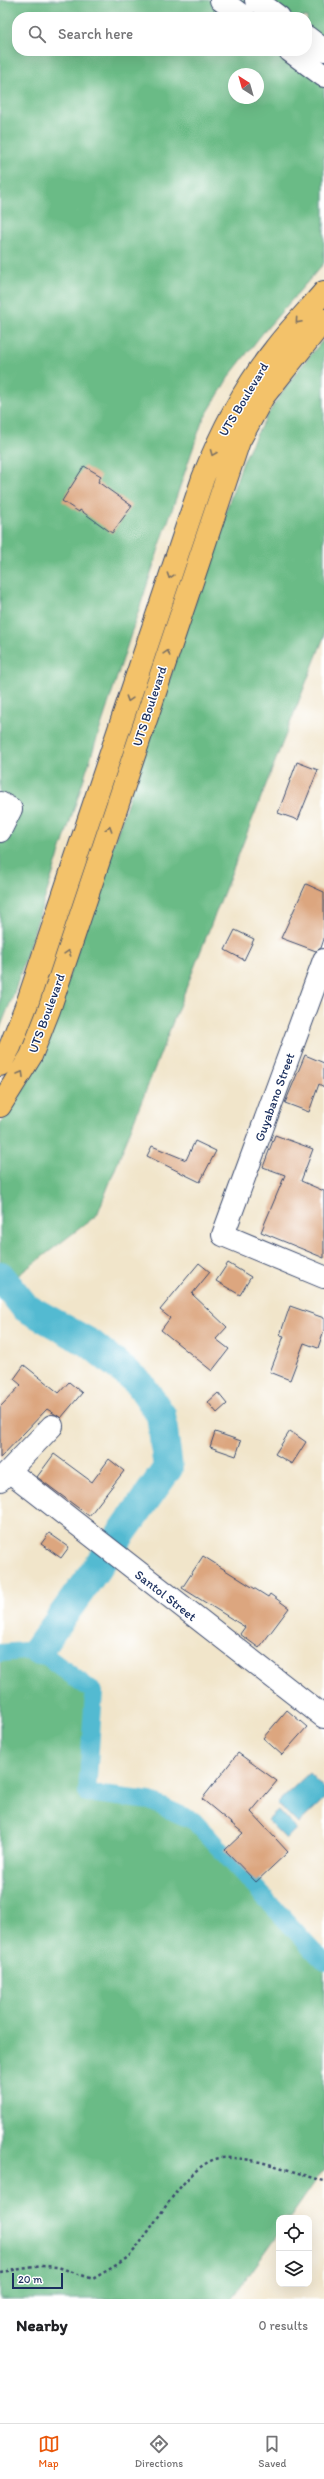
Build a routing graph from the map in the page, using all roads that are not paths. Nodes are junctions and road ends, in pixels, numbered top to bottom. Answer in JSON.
{"nodes":[{"id":1,"x":221,"y":0,"type":"edge"},
{"id":2,"x":256,"y":0,"type":"edge"},
{"id":3,"x":237,"y":12,"type":"edge"},
{"id":4,"x":272,"y":12,"type":"edge"},
{"id":5,"x":312,"y":42,"type":"edge"},
{"id":6,"x":324,"y":50,"type":"edge"},
{"id":7,"x":297,"y":56,"type":"edge"},
{"id":8,"x":324,"y":76,"type":"edge"},
{"id":9,"x":324,"y":292,"type":"edge"},
{"id":10,"x":324,"y":320,"type":"edge"},
{"id":11,"x":0,"y":803,"type":"edge"},
{"id":12,"x":0,"y":831,"type":"edge"},
{"id":13,"x":324,"y":960,"type":"edge"},
{"id":14,"x":0,"y":1065,"type":"edge"},
{"id":15,"x":0,"y":1106,"type":"edge"},
{"id":16,"x":324,"y":1277,"type":"edge"},
{"id":17,"x":52,"y":1426,"type":"dead end"},
{"id":18,"x":5,"y":1476,"type":"edge"},
{"id":19,"x":324,"y":1717,"type":"edge"}],
"edges":[{"from":1,"to":3,"type":"street"},
{"from":2,"to":4,"type":"street"},
{"from":5,"to":6,"type":"street"},
{"from":7,"to":8,"type":"street"},
{"from":9,"to":14,"type":"main road","name":"UTS Boulevard","one_way":true},
{"from":15,"to":10,"type":"main road","name":"UTS Boulevard","one_way":true},
{"from":11,"to":12,"type":"street"},
{"from":13,"to":16,"type":"street","name":"Guyabano Street"},
{"from":17,"to":18,"type":"street","name":"Santol Street"},
{"from":18,"to":19,"type":"street","name":"Santol Street"}]}
